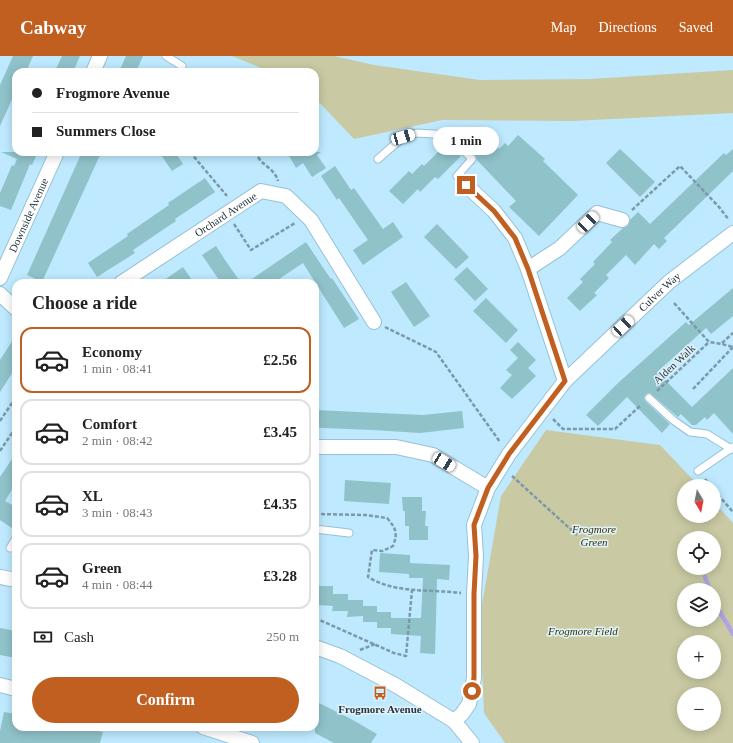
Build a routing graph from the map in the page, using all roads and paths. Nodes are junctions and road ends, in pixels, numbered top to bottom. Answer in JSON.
{"nodes":[{"id":1,"x":100,"y":56,"type":"edge"},
{"id":2,"x":166,"y":56,"type":"edge"},
{"id":3,"x":182,"y":66,"type":"dead end"},
{"id":4,"x":95,"y":68,"type":"edge"},
{"id":5,"x":55,"y":156,"type":"edge"},
{"id":6,"x":193,"y":156,"type":"edge"},
{"id":7,"x":258,"y":156,"type":"edge"},
{"id":8,"x":378,"y":159,"type":"dead end"},
{"id":9,"x":466,"y":185,"type":"joint"},
{"id":10,"x":281,"y":195,"type":"junction"},
{"id":11,"x":231,"y":211,"type":"junction"},
{"id":12,"x":307,"y":216,"type":"junction"},
{"id":13,"x":622,"y":220,"type":"joint"},
{"id":14,"x":733,"y":225,"type":"edge"},
{"id":15,"x":733,"y":233,"type":"edge"},
{"id":16,"x":528,"y":269,"type":"junction"},
{"id":17,"x":0,"y":278,"type":"edge"},
{"id":18,"x":127,"y":279,"type":"edge"},
{"id":19,"x":0,"y":294,"type":"edge"},
{"id":20,"x":674,"y":303,"type":"dead end"},
{"id":21,"x":12,"y":305,"type":"edge"},
{"id":22,"x":374,"y":322,"type":"joint"},
{"id":23,"x":733,"y":333,"type":"edge"},
{"id":24,"x":709,"y":342,"type":"junction"},
{"id":25,"x":722,"y":344,"type":"junction"},
{"id":26,"x":733,"y":347,"type":"edge"},
{"id":27,"x":565,"y":381,"type":"junction"},
{"id":28,"x":693,"y":389,"type":"dead end"},
{"id":29,"x":649,"y":398,"type":"junction"},
{"id":30,"x":12,"y":403,"type":"edge"},
{"id":31,"x":542,"y":410,"type":"junction"},
{"id":32,"x":0,"y":421,"type":"edge"},
{"id":33,"x":12,"y":433,"type":"edge"},
{"id":34,"x":319,"y":447,"type":"edge"},
{"id":35,"x":732,"y":448,"type":"edge"},
{"id":36,"x":0,"y":451,"type":"edge"},
{"id":37,"x":509,"y":454,"type":"junction"},
{"id":38,"x":501,"y":467,"type":"junction"},
{"id":39,"x":698,"y":471,"type":"dead end"},
{"id":40,"x":488,"y":488,"type":"junction"},
{"id":41,"x":721,"y":498,"type":"edge"},
{"id":42,"x":733,"y":512,"type":"edge"},
{"id":43,"x":319,"y":514,"type":"edge"},
{"id":44,"x":319,"y":529,"type":"edge"},
{"id":45,"x":349,"y":533,"type":"dead end"},
{"id":46,"x":577,"y":535,"type":"dead end"},
{"id":47,"x":12,"y":545,"type":"edge"},
{"id":48,"x":10,"y":548,"type":"dead end"},
{"id":49,"x":0,"y":577,"type":"edge"},
{"id":50,"x":12,"y":579,"type":"edge"},
{"id":51,"x":412,"y":590,"type":"junction"},
{"id":52,"x":474,"y":594,"type":"junction"},
{"id":53,"x":319,"y":620,"type":"edge"},
{"id":54,"x":319,"y":648,"type":"edge"},
{"id":55,"x":0,"y":685,"type":"edge"},
{"id":56,"x":12,"y":688,"type":"edge"},
{"id":57,"x":454,"y":721,"type":"junction"},
{"id":58,"x":215,"y":731,"type":"edge"},
{"id":59,"x":252,"y":743,"type":"edge"},
{"id":60,"x":472,"y":743,"type":"edge"}],
"edges":[{"from":1,"to":4,"type":"street"},
{"from":2,"to":3,"type":"lane"},
{"from":5,"to":17,"type":"street","name":"Downside Avenue"},
{"from":6,"to":11,"type":"path"},
{"from":7,"to":10,"type":"path"},
{"from":8,"to":9,"type":"lane"},
{"from":9,"to":16,"type":"street"},
{"from":10,"to":11,"type":"street","name":"Orchard Avenue"},
{"from":10,"to":12,"type":"street","name":"Orchard Avenue"},
{"from":11,"to":12,"type":"path"},
{"from":11,"to":18,"type":"street","name":"Orchard Avenue"},
{"from":12,"to":22,"type":"street","name":"Orchard Avenue"},
{"from":13,"to":14,"type":"path"},
{"from":13,"to":16,"type":"street"},
{"from":15,"to":27,"type":"street","name":"Culver Way"},
{"from":16,"to":27,"type":"street"},
{"from":19,"to":21,"type":"street"},
{"from":20,"to":24,"type":"path"},
{"from":22,"to":37,"type":"path"},
{"from":23,"to":25,"type":"path"},
{"from":24,"to":25,"type":"path"},
{"from":24,"to":29,"type":"path","name":"Alden Walk"},
{"from":25,"to":26,"type":"path"},
{"from":26,"to":28,"type":"path"},
{"from":27,"to":31,"type":"street","name":"Culver Way"},
{"from":29,"to":31,"type":"path","name":"Alden Walk"},
{"from":29,"to":35,"type":"lane"},
{"from":30,"to":32,"type":"path"},
{"from":31,"to":37,"type":"street","name":"Culver Way"},
{"from":33,"to":36,"type":"path"},
{"from":34,"to":40,"type":"street"},
{"from":35,"to":39,"type":"lane"},
{"from":37,"to":38,"type":"street","name":"Culver Way"},
{"from":38,"to":40,"type":"street","name":"Culver Way"},
{"from":38,"to":46,"type":"path"},
{"from":40,"to":52,"type":"street"},
{"from":41,"to":42,"type":"path"},
{"from":43,"to":51,"type":"path"},
{"from":44,"to":45,"type":"lane"},
{"from":47,"to":48,"type":"lane"},
{"from":49,"to":50,"type":"street"},
{"from":51,"to":52,"type":"path"},
{"from":51,"to":53,"type":"path"},
{"from":52,"to":57,"type":"street"},
{"from":54,"to":57,"type":"street"},
{"from":55,"to":56,"type":"street"},
{"from":57,"to":60,"type":"street"},
{"from":58,"to":59,"type":"street"}]}
